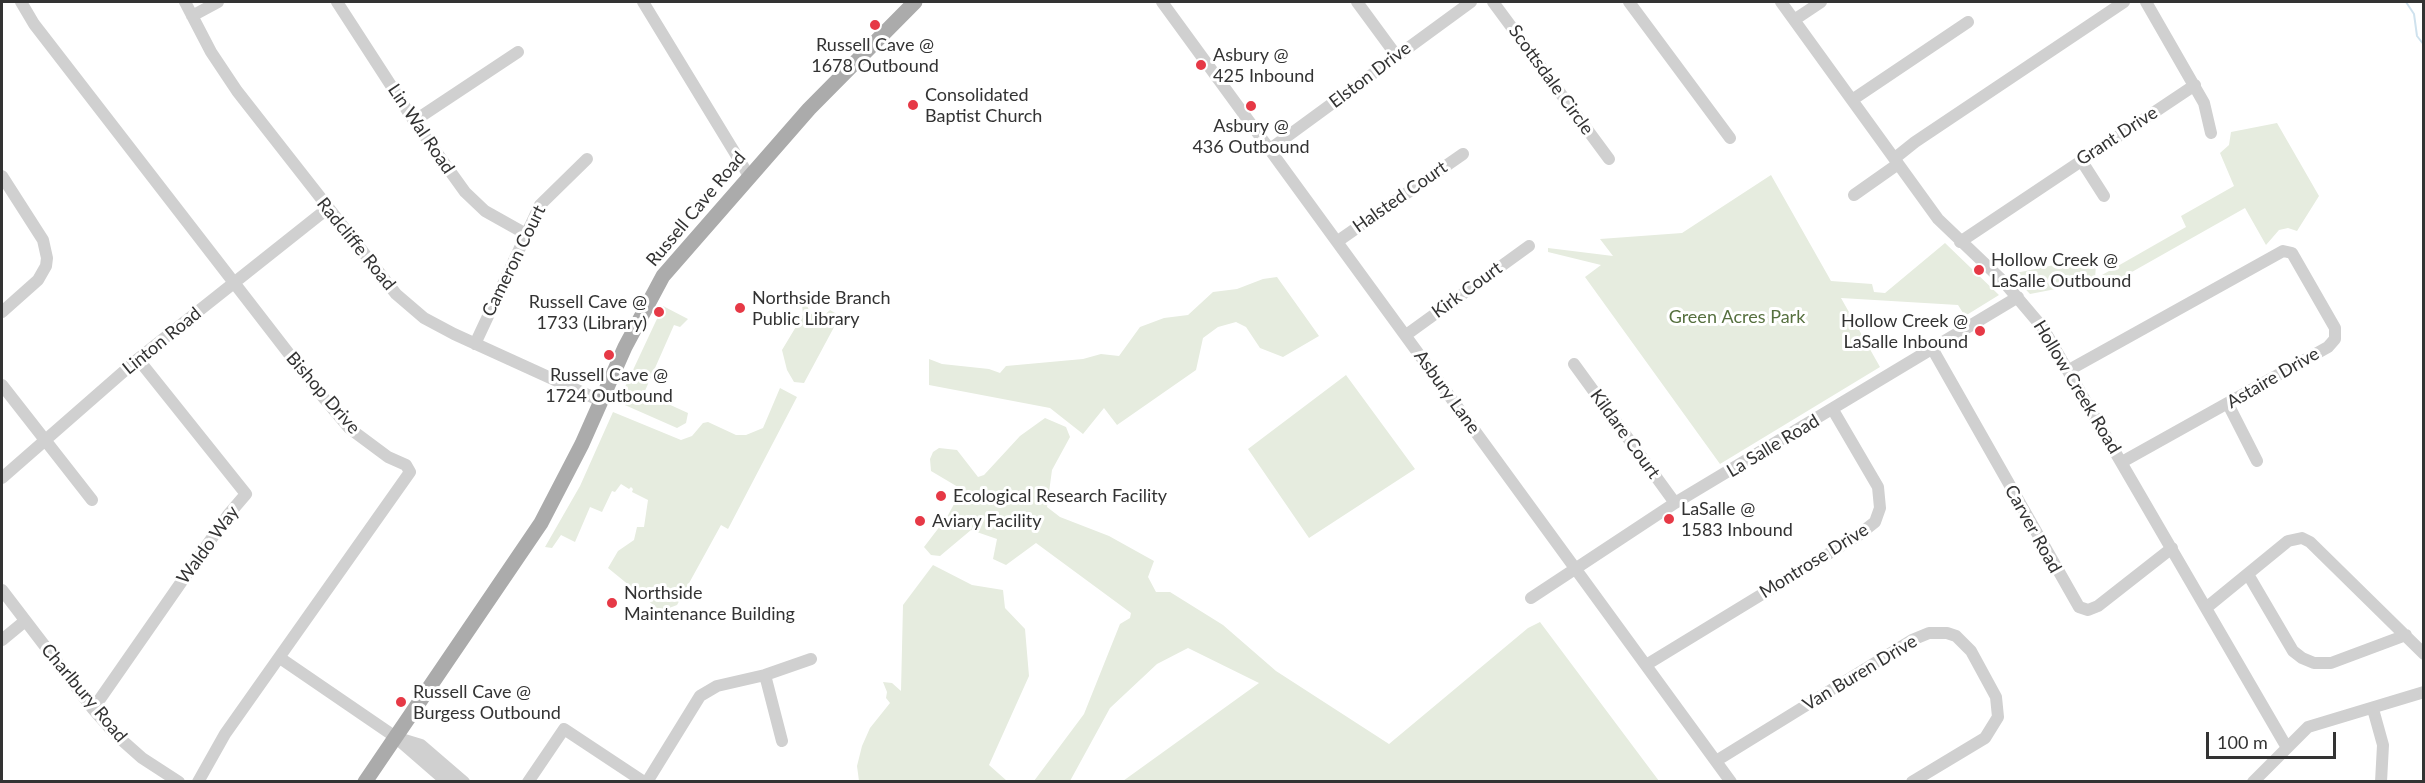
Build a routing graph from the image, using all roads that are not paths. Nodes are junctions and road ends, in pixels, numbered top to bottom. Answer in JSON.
{"nodes":[{"id":1,"x":21,"y":2,"type":"edge"},
{"id":2,"x":185,"y":2,"type":"edge"},
{"id":3,"x":218,"y":2,"type":"edge"},
{"id":4,"x":339,"y":2,"type":"edge"},
{"id":5,"x":643,"y":2,"type":"edge"},
{"id":6,"x":915,"y":2,"type":"edge"},
{"id":7,"x":1162,"y":2,"type":"edge"},
{"id":8,"x":1357,"y":2,"type":"edge"},
{"id":9,"x":1471,"y":2,"type":"edge"},
{"id":10,"x":1493,"y":2,"type":"edge"},
{"id":11,"x":1629,"y":2,"type":"edge"},
{"id":12,"x":1782,"y":2,"type":"edge"},
{"id":13,"x":1821,"y":2,"type":"edge"},
{"id":14,"x":2124,"y":2,"type":"edge"},
{"id":15,"x":2146,"y":2,"type":"edge"},
{"id":16,"x":192,"y":16,"type":"junction"},
{"id":17,"x":1794,"y":20,"type":"junction"},
{"id":18,"x":1968,"y":22,"type":"dead end"},
{"id":19,"x":518,"y":52,"type":"dead end"},
{"id":20,"x":1396,"y":55,"type":"junction"},
{"id":21,"x":2195,"y":85,"type":"junction"},
{"id":22,"x":1852,"y":100,"type":"junction"},
{"id":23,"x":414,"y":121,"type":"junction"},
{"id":24,"x":2211,"y":133,"type":"dead end"},
{"id":25,"x":1730,"y":138,"type":"dead end"},
{"id":26,"x":1270,"y":149,"type":"junction"},
{"id":27,"x":1463,"y":154,"type":"dead end"},
{"id":28,"x":587,"y":159,"type":"dead end"},
{"id":29,"x":1609,"y":159,"type":"dead end"},
{"id":30,"x":2081,"y":160,"type":"junction"},
{"id":31,"x":1896,"y":161,"type":"junction"},
{"id":32,"x":2,"y":176,"type":"edge"},
{"id":33,"x":749,"y":176,"type":"junction"},
{"id":34,"x":1854,"y":195,"type":"dead end"},
{"id":35,"x":2104,"y":196,"type":"dead end"},
{"id":36,"x":327,"y":208,"type":"junction"},
{"id":37,"x":526,"y":234,"type":"junction"},
{"id":38,"x":1338,"y":241,"type":"junction"},
{"id":39,"x":1960,"y":242,"type":"junction"},
{"id":40,"x":1528,"y":246,"type":"dead end"},
{"id":41,"x":234,"y":283,"type":"junction"},
{"id":42,"x":2018,"y":297,"type":"junction"},
{"id":43,"x":2,"y":312,"type":"edge"},
{"id":44,"x":1406,"y":335,"type":"junction"},
{"id":45,"x":475,"y":344,"type":"junction"},
{"id":46,"x":1932,"y":350,"type":"junction"},
{"id":47,"x":138,"y":359,"type":"junction"},
{"id":48,"x":1575,"y":364,"type":"dead end"},
{"id":49,"x":2070,"y":370,"type":"junction"},
{"id":50,"x":2,"y":385,"type":"edge"},
{"id":51,"x":602,"y":401,"type":"junction"},
{"id":52,"x":2228,"y":404,"type":"junction"},
{"id":53,"x":1833,"y":410,"type":"junction"},
{"id":54,"x":45,"y":443,"type":"junction"},
{"id":55,"x":2257,"y":461,"type":"dead end"},
{"id":56,"x":2122,"y":462,"type":"junction"},
{"id":57,"x":2,"y":478,"type":"edge"},
{"id":58,"x":92,"y":500,"type":"dead end"},
{"id":59,"x":1675,"y":503,"type":"junction"},
{"id":60,"x":2172,"y":548,"type":"junction"},
{"id":61,"x":1574,"y":567,"type":"junction"},
{"id":62,"x":2249,"y":576,"type":"junction"},
{"id":63,"x":2,"y":590,"type":"edge"},
{"id":64,"x":1531,"y":598,"type":"dead end"},
{"id":65,"x":2206,"y":608,"type":"junction"},
{"id":66,"x":25,"y":621,"type":"junction"},
{"id":67,"x":2406,"y":635,"type":"junction"},
{"id":68,"x":2,"y":640,"type":"edge"},
{"id":69,"x":2424,"y":654,"type":"edge"},
{"id":70,"x":280,"y":658,"type":"junction"},
{"id":71,"x":811,"y":659,"type":"dead end"},
{"id":72,"x":1646,"y":665,"type":"junction"},
{"id":73,"x":765,"y":675,"type":"junction"},
{"id":74,"x":2424,"y":692,"type":"edge"},
{"id":75,"x":93,"y":709,"type":"junction"},
{"id":76,"x":2373,"y":709,"type":"junction"},
{"id":77,"x":394,"y":736,"type":"junction"},
{"id":78,"x":783,"y":741,"type":"dead end"},
{"id":79,"x":2286,"y":746,"type":"junction"},
{"id":80,"x":1716,"y":761,"type":"junction"},
{"id":81,"x":179,"y":782,"type":"edge"},
{"id":82,"x":198,"y":782,"type":"edge"},
{"id":83,"x":365,"y":782,"type":"edge"},
{"id":84,"x":447,"y":782,"type":"edge"},
{"id":85,"x":464,"y":782,"type":"edge"},
{"id":86,"x":528,"y":782,"type":"edge"},
{"id":87,"x":646,"y":782,"type":"edge"},
{"id":88,"x":1731,"y":782,"type":"edge"},
{"id":89,"x":1911,"y":782,"type":"edge"},
{"id":90,"x":2253,"y":782,"type":"edge"},
{"id":91,"x":2381,"y":782,"type":"edge"}],
"edges":[{"from":1,"to":41,"type":"street","name":"Bishop Drive"},
{"from":2,"to":16,"type":"street","name":"Radcliffe Road"},
{"from":3,"to":16,"type":"street"},
{"from":4,"to":23,"type":"street","name":"Lin Wal Road"},
{"from":5,"to":33,"type":"street"},
{"from":6,"to":33,"type":"main road","name":"Russell Cave Road"},
{"from":7,"to":26,"type":"street","name":"Asbury Lane"},
{"from":8,"to":20,"type":"street"},
{"from":9,"to":20,"type":"street","name":"Elston Drive"},
{"from":10,"to":29,"type":"street","name":"Scottsdale Circle"},
{"from":11,"to":25,"type":"street"},
{"from":12,"to":17,"type":"street","name":"Hollow Creek Road"},
{"from":13,"to":17,"type":"street"},
{"from":14,"to":31,"type":"street"},
{"from":15,"to":21,"type":"street"},
{"from":16,"to":36,"type":"street","name":"Radcliffe Road"},
{"from":17,"to":22,"type":"street","name":"Hollow Creek Road"},
{"from":18,"to":22,"type":"street"},
{"from":19,"to":23,"type":"street"},
{"from":20,"to":26,"type":"street","name":"Elston Drive"},
{"from":21,"to":24,"type":"street"},
{"from":21,"to":30,"type":"street","name":"Grant Drive"},
{"from":22,"to":31,"type":"street","name":"Hollow Creek Road"},
{"from":23,"to":37,"type":"street","name":"Lin Wal Road"},
{"from":26,"to":38,"type":"street","name":"Asbury Lane"},
{"from":27,"to":38,"type":"street","name":"Halsted Court"},
{"from":28,"to":37,"type":"street","name":"Cameron Court"},
{"from":30,"to":35,"type":"street"},
{"from":30,"to":39,"type":"street","name":"Grant Drive"},
{"from":31,"to":34,"type":"street"},
{"from":31,"to":39,"type":"street","name":"Hollow Creek Road"},
{"from":32,"to":43,"type":"street"},
{"from":33,"to":51,"type":"main road","name":"Russell Cave Road"},
{"from":36,"to":41,"type":"street","name":"Linton Road"},
{"from":36,"to":45,"type":"street","name":"Radcliffe Road"},
{"from":37,"to":45,"type":"street","name":"Cameron Court"},
{"from":38,"to":44,"type":"street","name":"Asbury Lane"},
{"from":39,"to":42,"type":"street","name":"Hollow Creek Road"},
{"from":40,"to":44,"type":"street","name":"Kirk Court"},
{"from":41,"to":47,"type":"street","name":"Linton Road"},
{"from":41,"to":70,"type":"street","name":"Bishop Drive"},
{"from":42,"to":46,"type":"street","name":"La Salle Road"},
{"from":42,"to":49,"type":"street","name":"Hollow Creek Road"},
{"from":44,"to":61,"type":"street","name":"Asbury Lane"},
{"from":45,"to":51,"type":"street","name":"Radcliffe Road"},
{"from":46,"to":53,"type":"street","name":"La Salle Road"},
{"from":46,"to":60,"type":"street","name":"Carver Road"},
{"from":47,"to":54,"type":"street","name":"Linton Road"},
{"from":47,"to":75,"type":"street","name":"Waldo Way"},
{"from":48,"to":59,"type":"street","name":"Kildare Court"},
{"from":49,"to":52,"type":"street","name":"Astaire Drive"},
{"from":49,"to":56,"type":"street","name":"Hollow Creek Road"},
{"from":50,"to":54,"type":"street"},
{"from":51,"to":77,"type":"main road","name":"Russell Cave Road"},
{"from":52,"to":55,"type":"street"},
{"from":52,"to":56,"type":"street","name":"Astaire Drive"},
{"from":53,"to":59,"type":"street","name":"La Salle Road"},
{"from":53,"to":72,"type":"street","name":"Montrose Drive"},
{"from":54,"to":57,"type":"street","name":"Linton Road"},
{"from":54,"to":58,"type":"street"},
{"from":56,"to":60,"type":"street","name":"Hollow Creek Road"},
{"from":59,"to":61,"type":"street","name":"La Salle Road"},
{"from":60,"to":65,"type":"street","name":"Hollow Creek Road"},
{"from":61,"to":64,"type":"street","name":"La Salle Road"},
{"from":61,"to":72,"type":"street","name":"Asbury Lane"},
{"from":62,"to":65,"type":"street"},
{"from":62,"to":67,"type":"street"},
{"from":62,"to":67,"type":"street"},
{"from":63,"to":66,"type":"street","name":"Charlbury Road"},
{"from":65,"to":79,"type":"street","name":"Hollow Creek Road"},
{"from":66,"to":68,"type":"street"},
{"from":66,"to":75,"type":"street","name":"Charlbury Road"},
{"from":67,"to":69,"type":"street"},
{"from":70,"to":77,"type":"street"},
{"from":70,"to":82,"type":"street","name":"Bishop Drive"},
{"from":71,"to":73,"type":"street"},
{"from":72,"to":80,"type":"street","name":"Asbury Lane"},
{"from":73,"to":78,"type":"street"},
{"from":73,"to":87,"type":"street"},
{"from":74,"to":76,"type":"street"},
{"from":75,"to":81,"type":"street","name":"Charlbury Road"},
{"from":76,"to":79,"type":"street"},
{"from":76,"to":91,"type":"street"},
{"from":77,"to":83,"type":"main road","name":"Russell Cave Road"},
{"from":77,"to":84,"type":"street"},
{"from":77,"to":85,"type":"street"},
{"from":79,"to":90,"type":"street"},
{"from":80,"to":88,"type":"street","name":"Asbury Lane"},
{"from":80,"to":89,"type":"street","name":"Van Buren Drive"},
{"from":86,"to":87,"type":"street"}]}
